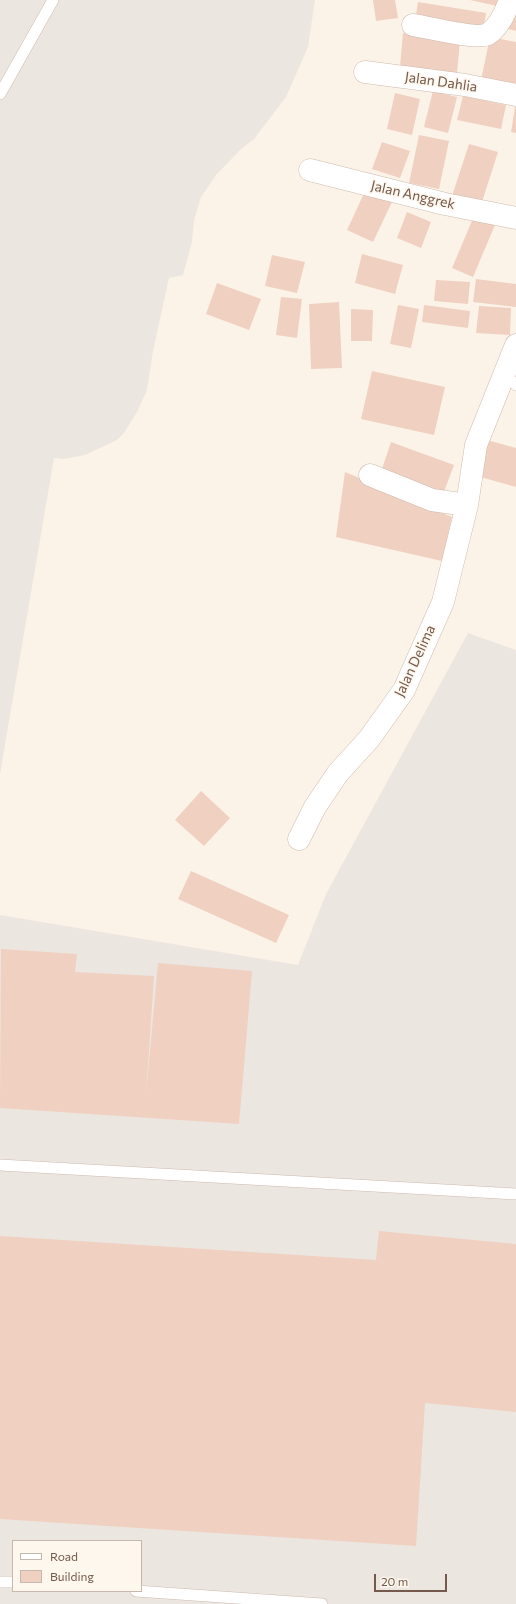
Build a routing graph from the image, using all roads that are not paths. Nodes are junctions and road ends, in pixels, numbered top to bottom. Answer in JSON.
{"nodes":[{"id":1,"x":53,"y":0,"type":"edge"},
{"id":2,"x":510,"y":0,"type":"edge"},
{"id":3,"x":414,"y":25,"type":"dead end"},
{"id":4,"x":365,"y":72,"type":"dead end"},
{"id":5,"x":0,"y":94,"type":"edge"},
{"id":6,"x":516,"y":95,"type":"edge"},
{"id":7,"x":310,"y":170,"type":"dead end"},
{"id":8,"x":516,"y":218,"type":"edge"},
{"id":9,"x":516,"y":345,"type":"edge"},
{"id":10,"x":510,"y":379,"type":"edge"},
{"id":11,"x":370,"y":475,"type":"dead end"},
{"id":12,"x":467,"y":505,"type":"junction"},
{"id":13,"x":299,"y":839,"type":"dead end"},
{"id":14,"x":0,"y":1165,"type":"edge"},
{"id":15,"x":516,"y":1194,"type":"edge"},
{"id":16,"x":0,"y":1582,"type":"edge"},
{"id":17,"x":12,"y":1582,"type":"edge"},
{"id":18,"x":142,"y":1591,"type":"edge"},
{"id":19,"x":322,"y":1604,"type":"edge"}],
"edges":[{"from":1,"to":5,"type":"lane"},
{"from":2,"to":3,"type":"street"},
{"from":4,"to":6,"type":"street","name":"Jalan Dahlia"},
{"from":7,"to":8,"type":"street","name":"Jalan Anggrek"},
{"from":9,"to":10,"type":"street","name":"Jalan Delima"},
{"from":10,"to":12,"type":"street","name":"Jalan Delima"},
{"from":11,"to":12,"type":"street"},
{"from":12,"to":13,"type":"street","name":"Jalan Delima"},
{"from":14,"to":15,"type":"lane"},
{"from":16,"to":17,"type":"lane"},
{"from":18,"to":19,"type":"lane"}]}
